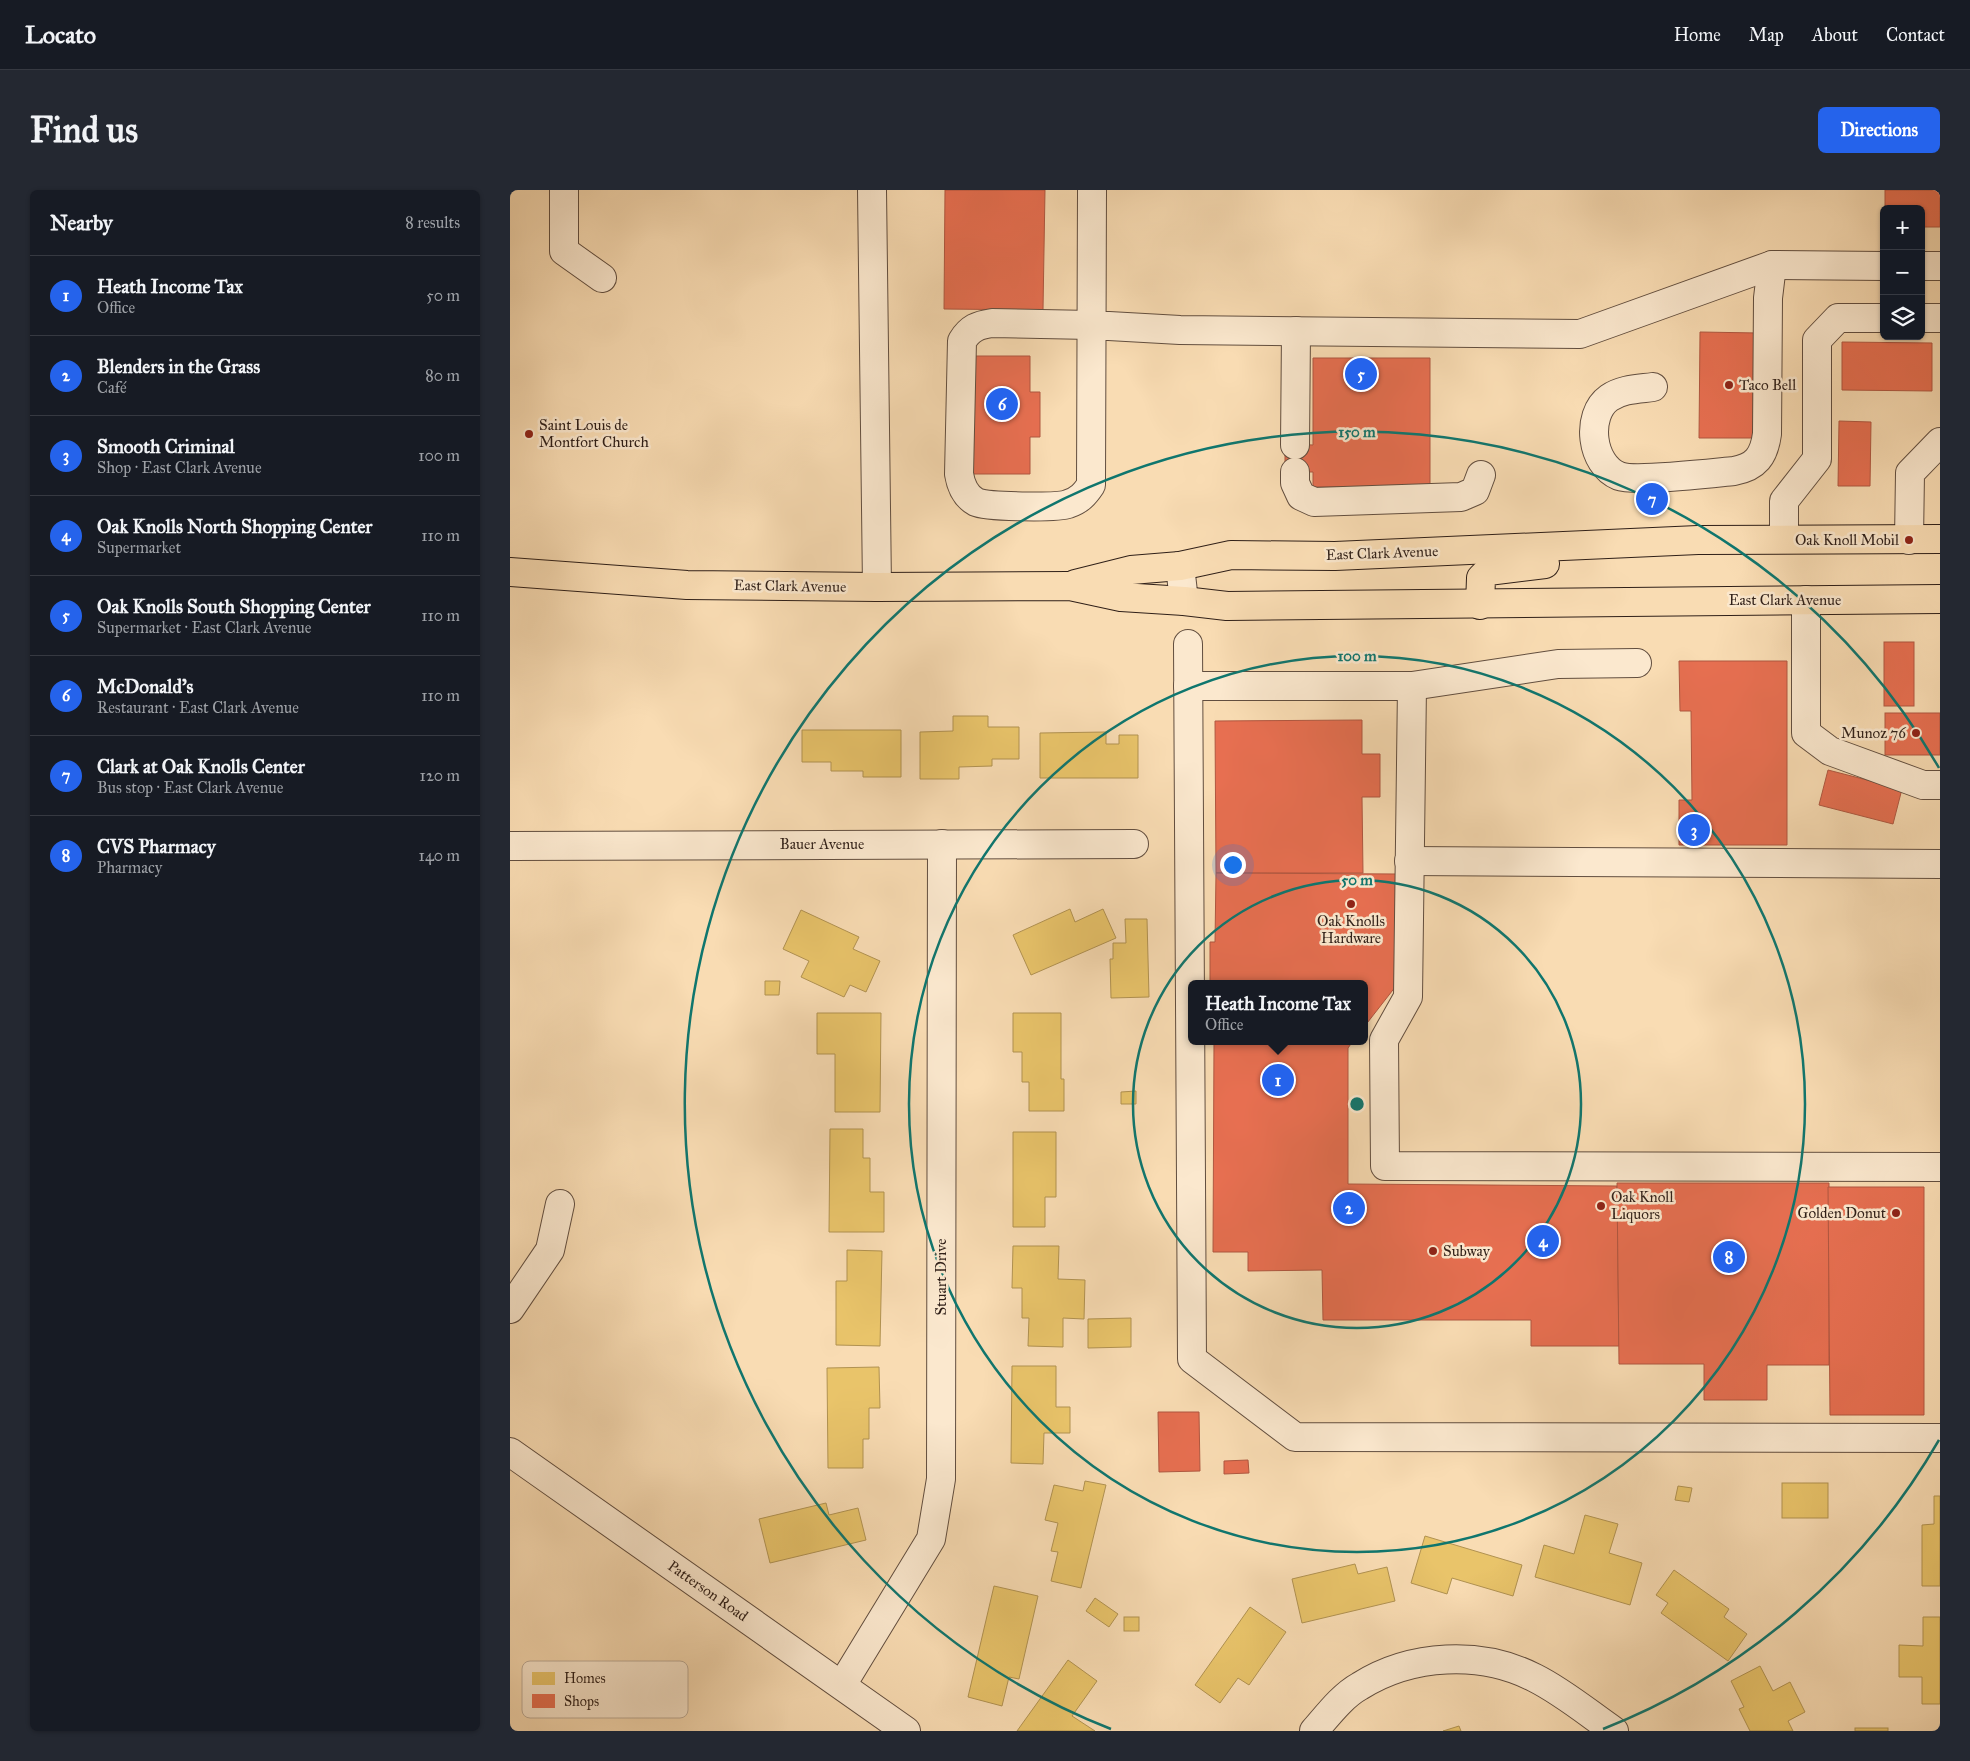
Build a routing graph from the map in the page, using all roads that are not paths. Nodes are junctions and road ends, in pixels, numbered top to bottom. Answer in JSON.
{"nodes":[{"id":1,"x":564,"y":190,"type":"edge"},
{"id":2,"x":872,"y":190,"type":"edge"},
{"id":3,"x":1092,"y":190,"type":"edge"},
{"id":4,"x":1772,"y":265,"type":"junction"},
{"id":5,"x":1880,"y":266,"type":"edge"},
{"id":6,"x":1925,"y":266,"type":"edge"},
{"id":7,"x":1940,"y":266,"type":"edge"},
{"id":8,"x":602,"y":278,"type":"dead end"},
{"id":9,"x":1880,"y":318,"type":"edge"},
{"id":10,"x":1925,"y":318,"type":"edge"},
{"id":11,"x":1940,"y":318,"type":"edge"},
{"id":12,"x":1091,"y":325,"type":"junction"},
{"id":13,"x":1296,"y":331,"type":"junction"},
{"id":14,"x":1654,"y":387,"type":"dead end"},
{"id":15,"x":1940,"y":442,"type":"edge"},
{"id":16,"x":1295,"y":444,"type":"dead end"},
{"id":17,"x":1295,"y":472,"type":"dead end"},
{"id":18,"x":1481,"y":475,"type":"dead end"},
{"id":19,"x":1784,"y":539,"type":"junction"},
{"id":20,"x":1940,"y":539,"type":"edge"},
{"id":21,"x":1698,"y":540,"type":"junction"},
{"id":22,"x":1909,"y":540,"type":"junction"},
{"id":23,"x":1180,"y":566,"type":"junction"},
{"id":24,"x":510,"y":572,"type":"edge"},
{"id":25,"x":1070,"y":586,"type":"junction"},
{"id":26,"x":877,"y":587,"type":"junction"},
{"id":27,"x":1940,"y":599,"type":"edge"},
{"id":28,"x":1806,"y":600,"type":"junction"},
{"id":29,"x":1184,"y":601,"type":"junction"},
{"id":30,"x":1480,"y":605,"type":"junction"},
{"id":31,"x":1188,"y":644,"type":"dead end"},
{"id":32,"x":1637,"y":663,"type":"dead end"},
{"id":33,"x":1188,"y":686,"type":"junction"},
{"id":34,"x":1412,"y":686,"type":"junction"},
{"id":35,"x":1940,"y":785,"type":"edge"},
{"id":36,"x":942,"y":844,"type":"junction"},
{"id":37,"x":1134,"y":844,"type":"dead end"},
{"id":38,"x":510,"y":846,"type":"edge"},
{"id":39,"x":1409,"y":861,"type":"junction"},
{"id":40,"x":1940,"y":864,"type":"edge"},
{"id":41,"x":1190,"y":980,"type":"edge"},
{"id":42,"x":1190,"y":1045,"type":"edge"},
{"id":43,"x":1940,"y":1167,"type":"edge"},
{"id":44,"x":560,"y":1204,"type":"dead end"},
{"id":45,"x":510,"y":1309,"type":"edge"},
{"id":46,"x":1940,"y":1438,"type":"edge"},
{"id":47,"x":510,"y":1452,"type":"edge"},
{"id":48,"x":842,"y":1685,"type":"junction"},
{"id":49,"x":906,"y":1731,"type":"edge"},
{"id":50,"x":1314,"y":1731,"type":"edge"},
{"id":51,"x":1614,"y":1731,"type":"edge"}],
"edges":[{"from":1,"to":8,"type":"street"},
{"from":2,"to":26,"type":"street"},
{"from":3,"to":12,"type":"street"},
{"from":4,"to":5,"type":"street"},
{"from":4,"to":13,"type":"street"},
{"from":4,"to":14,"type":"street"},
{"from":6,"to":7,"type":"street"},
{"from":9,"to":19,"type":"street"},
{"from":10,"to":11,"type":"street"},
{"from":12,"to":12,"type":"street"},
{"from":12,"to":13,"type":"street"},
{"from":13,"to":16,"type":"street"},
{"from":15,"to":22,"type":"street"},
{"from":17,"to":18,"type":"street"},
{"from":19,"to":21,"type":"main road","name":"East Clark Avenue"},
{"from":19,"to":22,"type":"main road","name":"East Clark Avenue"},
{"from":20,"to":22,"type":"main road","name":"East Clark Avenue"},
{"from":21,"to":23,"type":"main road","name":"East Clark Avenue"},
{"from":21,"to":30,"type":"main road"},
{"from":23,"to":25,"type":"main road","name":"East Clark Avenue"},
{"from":23,"to":29,"type":"street"},
{"from":24,"to":26,"type":"main road","name":"East Clark Avenue"},
{"from":25,"to":26,"type":"main road","name":"East Clark Avenue"},
{"from":25,"to":29,"type":"main road","name":"East Clark Avenue"},
{"from":27,"to":28,"type":"main road","name":"East Clark Avenue"},
{"from":28,"to":30,"type":"main road","name":"East Clark Avenue"},
{"from":28,"to":35,"type":"street"},
{"from":29,"to":30,"type":"main road","name":"East Clark Avenue"},
{"from":31,"to":33,"type":"street"},
{"from":32,"to":34,"type":"street"},
{"from":33,"to":34,"type":"street"},
{"from":33,"to":41,"type":"street"},
{"from":34,"to":39,"type":"street"},
{"from":36,"to":37,"type":"street","name":"Bauer Avenue"},
{"from":36,"to":38,"type":"street","name":"Bauer Avenue"},
{"from":36,"to":48,"type":"street","name":"Stuart Drive"},
{"from":39,"to":40,"type":"street"},
{"from":39,"to":43,"type":"street"},
{"from":42,"to":46,"type":"street"},
{"from":44,"to":45,"type":"street"},
{"from":47,"to":48,"type":"street","name":"Patterson Road"},
{"from":48,"to":49,"type":"street","name":"Patterson Road"},
{"from":50,"to":51,"type":"street"}]}
